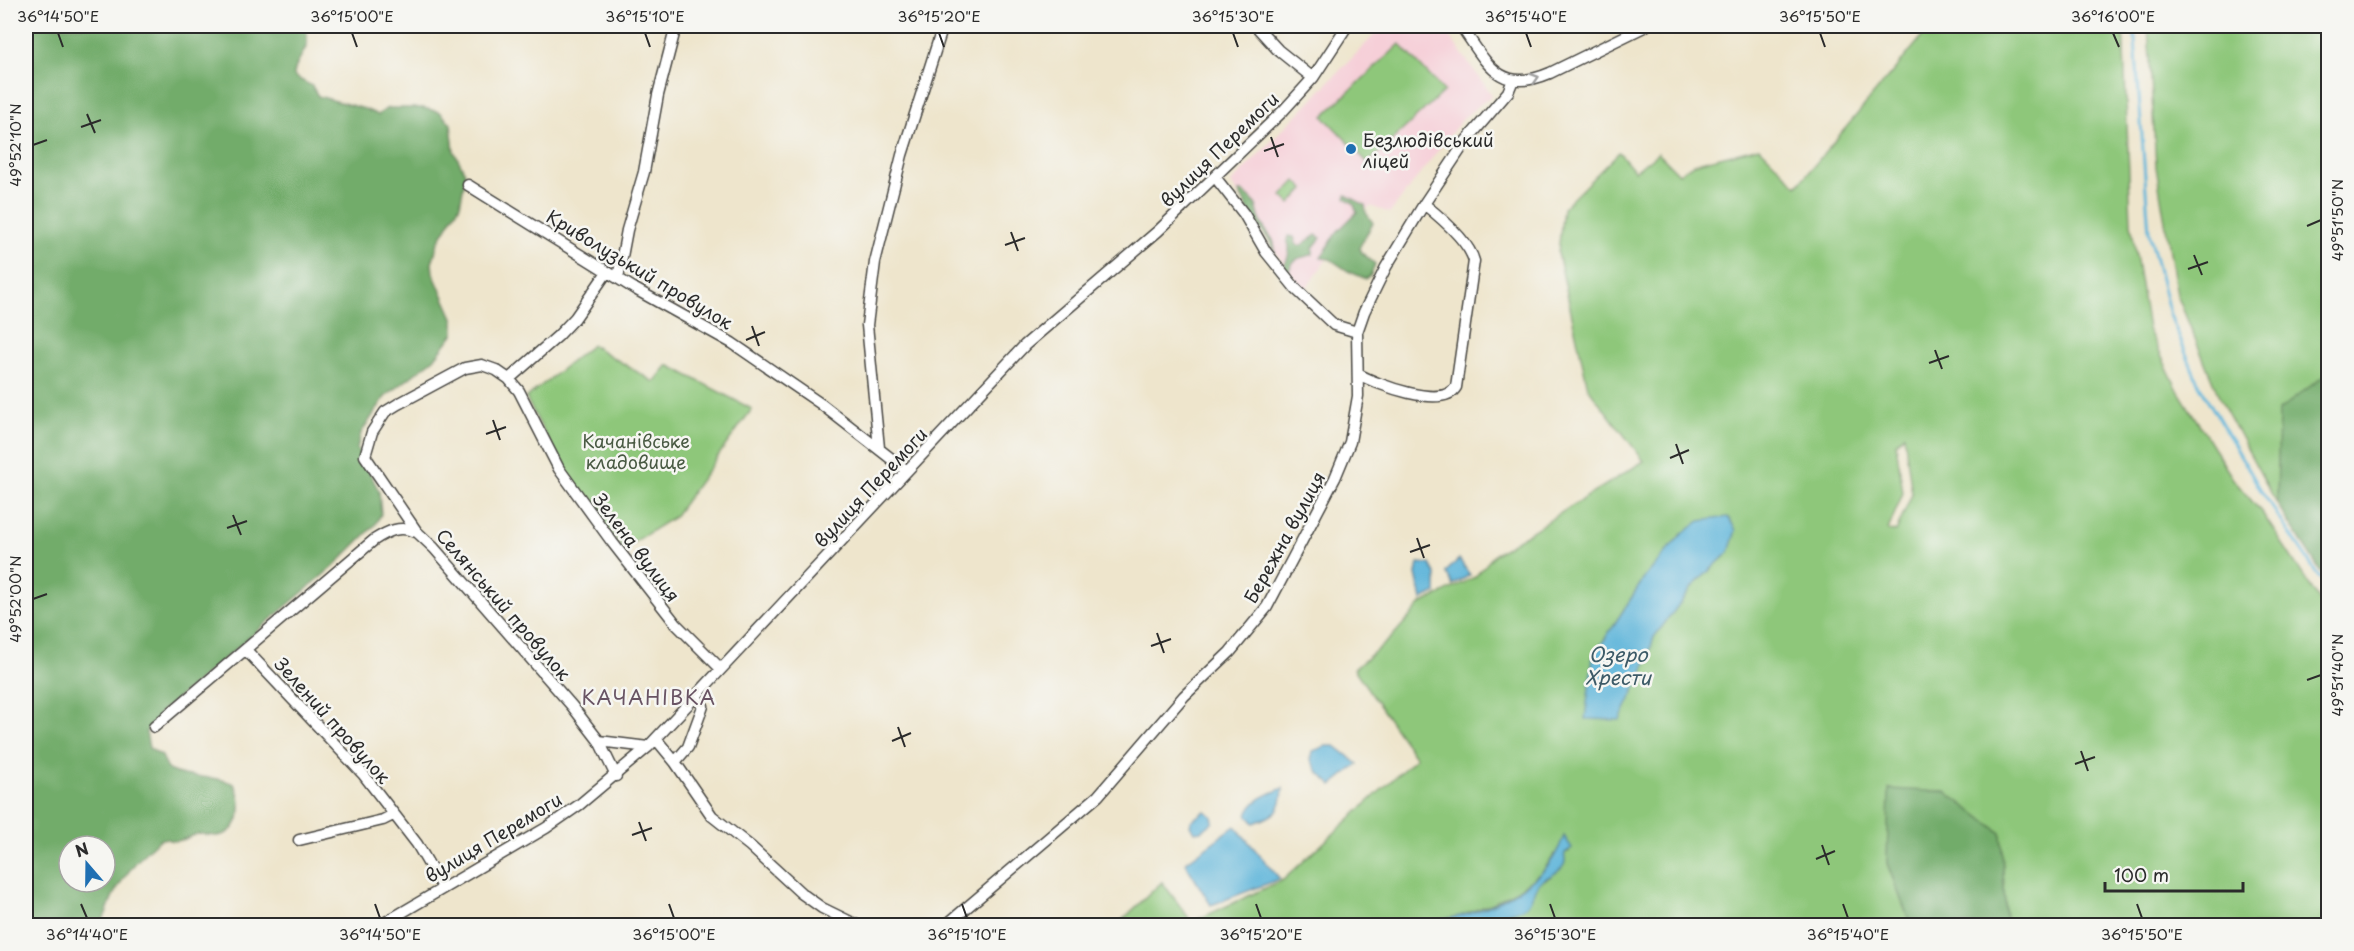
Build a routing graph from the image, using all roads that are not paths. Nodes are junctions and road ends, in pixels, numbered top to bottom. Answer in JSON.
{"nodes":[{"id":1,"x":676,"y":26,"type":"edge"},
{"id":2,"x":943,"y":26,"type":"edge"},
{"id":3,"x":1256,"y":26,"type":"edge"},
{"id":4,"x":1347,"y":26,"type":"edge"},
{"id":5,"x":1461,"y":26,"type":"edge"},
{"id":6,"x":1646,"y":26,"type":"edge"},
{"id":7,"x":1312,"y":78,"type":"junction"},
{"id":8,"x":1512,"y":81,"type":"junction"},
{"id":9,"x":1215,"y":177,"type":"junction"},
{"id":10,"x":468,"y":185,"type":"dead end"},
{"id":11,"x":1424,"y":204,"type":"junction"},
{"id":12,"x":607,"y":272,"type":"junction"},
{"id":13,"x":618,"y":278,"type":"junction"},
{"id":14,"x":1357,"y":332,"type":"junction"},
{"id":15,"x":1358,"y":374,"type":"junction"},
{"id":16,"x":509,"y":380,"type":"junction"},
{"id":17,"x":879,"y":448,"type":"junction"},
{"id":18,"x":365,"y":456,"type":"joint"},
{"id":19,"x":907,"y":471,"type":"junction"},
{"id":20,"x":417,"y":532,"type":"junction"},
{"id":21,"x":246,"y":650,"type":"junction"},
{"id":22,"x":721,"y":669,"type":"junction"},
{"id":23,"x":696,"y":697,"type":"junction"},
{"id":24,"x":154,"y":727,"type":"dead end"},
{"id":25,"x":599,"y":741,"type":"junction"},
{"id":26,"x":652,"y":743,"type":"junction"},
{"id":27,"x":675,"y":762,"type":"junction"},
{"id":28,"x":616,"y":776,"type":"junction"},
{"id":29,"x":393,"y":815,"type":"junction"},
{"id":30,"x":299,"y":840,"type":"dead end"},
{"id":31,"x":442,"y":887,"type":"junction"},
{"id":32,"x":380,"y":926,"type":"edge"},
{"id":33,"x":859,"y":926,"type":"edge"},
{"id":34,"x":945,"y":926,"type":"edge"}],
"edges":[{"from":1,"to":13,"type":"street"},
{"from":2,"to":17,"type":"street"},
{"from":3,"to":7,"type":"street"},
{"from":4,"to":7,"type":"street","name":"вулиця Перемоги"},
{"from":5,"to":8,"type":"street"},
{"from":8,"to":6,"type":"street","one_way":true},
{"from":7,"to":9,"type":"street","name":"вулиця Перемоги"},
{"from":8,"to":11,"type":"street","name":"Бережна вулиця"},
{"from":9,"to":14,"type":"street"},
{"from":9,"to":19,"type":"street","name":"вулиця Перемоги"},
{"from":10,"to":12,"type":"street","name":"Криволузький провулок"},
{"from":11,"to":14,"type":"street","name":"Бережна вулиця"},
{"from":11,"to":15,"type":"street"},
{"from":12,"to":13,"type":"street","name":"Криволузький провулок"},
{"from":12,"to":16,"type":"street"},
{"from":13,"to":17,"type":"street","name":"Криволузький провулок"},
{"from":14,"to":15,"type":"street","name":"Бережна вулиця"},
{"from":15,"to":34,"type":"street","name":"Бережна вулиця"},
{"from":16,"to":18,"type":"street","name":"Зелена вулиця"},
{"from":16,"to":22,"type":"street","name":"Зелена вулиця"},
{"from":17,"to":19,"type":"street","name":"Криволузький провулок"},
{"from":18,"to":20,"type":"street","name":"Селянський провулок"},
{"from":19,"to":22,"type":"street","name":"вулиця Перемоги"},
{"from":20,"to":21,"type":"street"},
{"from":20,"to":25,"type":"street","name":"Селянський провулок"},
{"from":21,"to":24,"type":"street"},
{"from":21,"to":29,"type":"street","name":"Зелений провулок"},
{"from":22,"to":23,"type":"street","name":"вулиця Перемоги"},
{"from":23,"to":26,"type":"street","name":"вулиця Перемоги"},
{"from":23,"to":27,"type":"street"},
{"from":25,"to":26,"type":"street"},
{"from":25,"to":28,"type":"street","name":"Селянський провулок"},
{"from":26,"to":27,"type":"street"},
{"from":26,"to":28,"type":"street","name":"вулиця Перемоги"},
{"from":27,"to":33,"type":"street"},
{"from":28,"to":31,"type":"street","name":"вулиця Перемоги"},
{"from":29,"to":30,"type":"street"},
{"from":29,"to":31,"type":"street","name":"Зелений провулок"},
{"from":31,"to":32,"type":"street","name":"вулиця Перемоги"}]}
